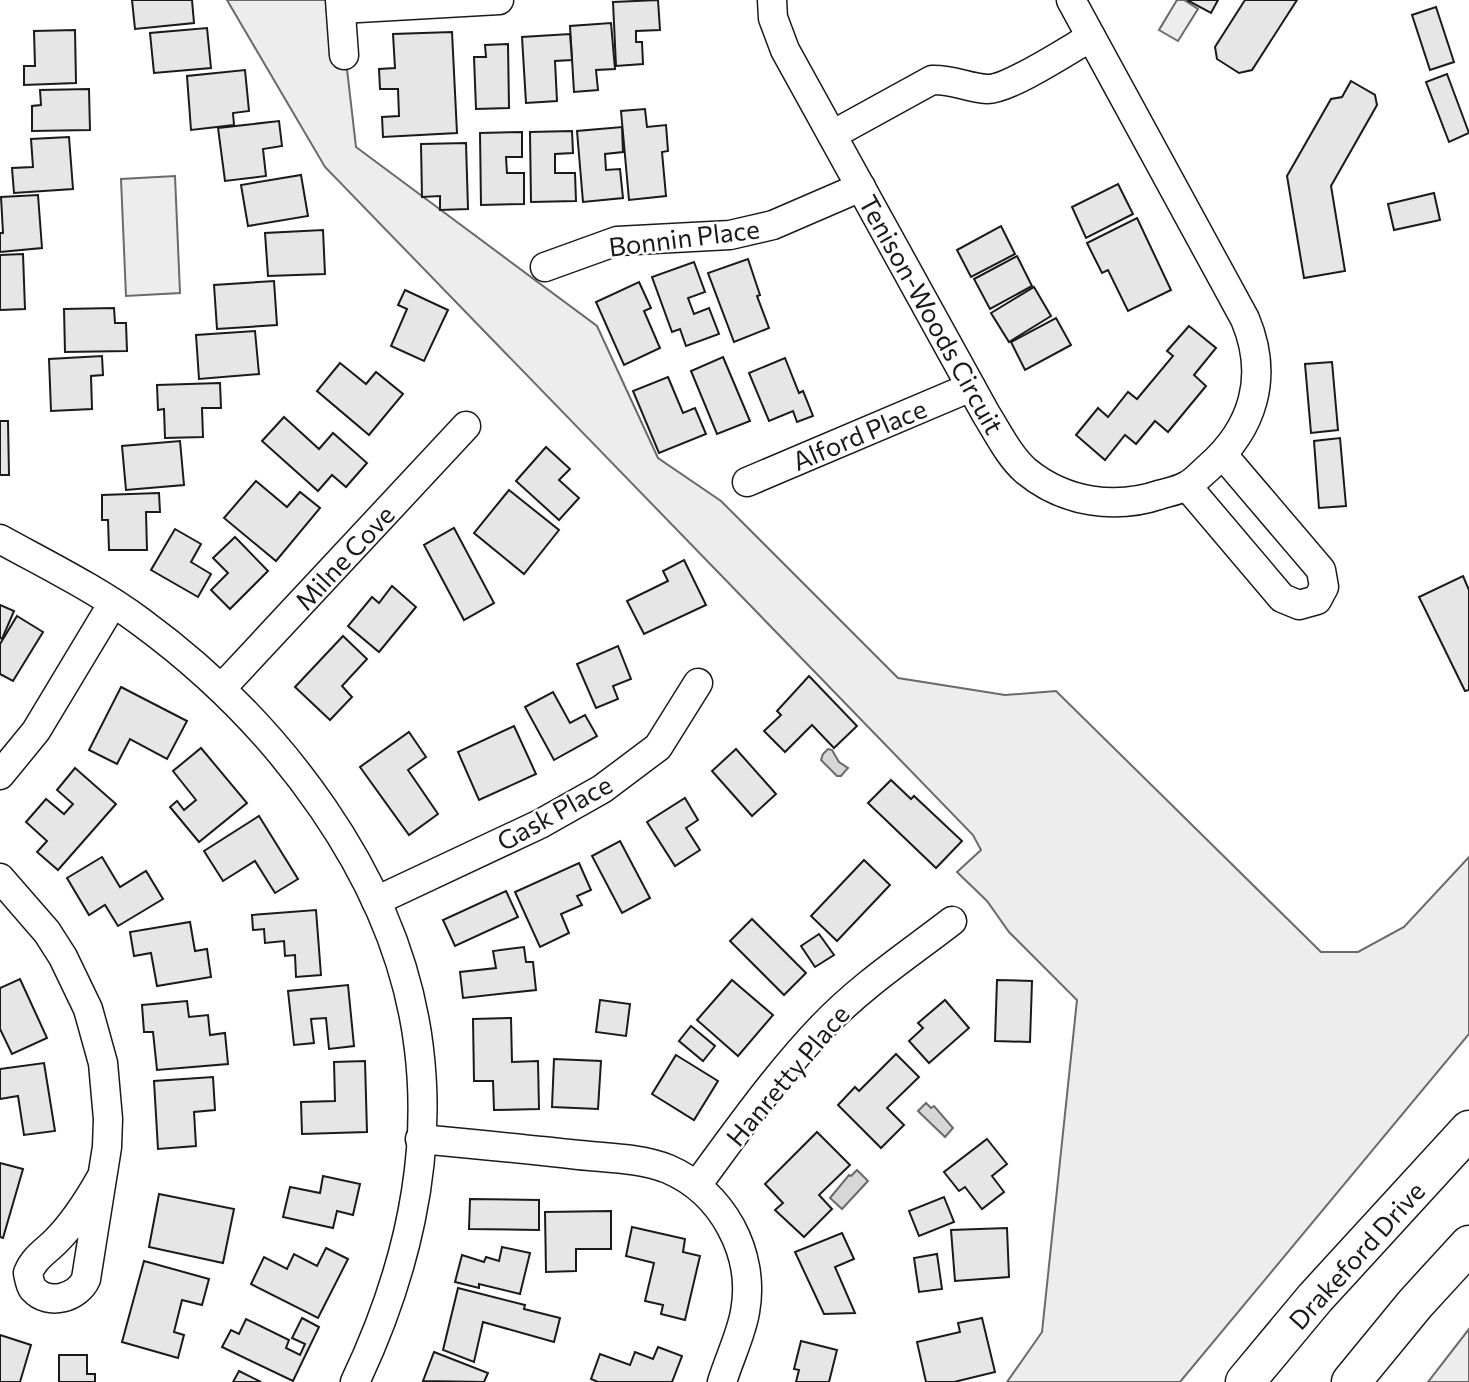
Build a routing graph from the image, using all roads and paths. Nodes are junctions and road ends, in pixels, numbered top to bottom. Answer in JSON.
{"nodes":[{"id":1,"x":499,"y":0,"type":"edge"},
{"id":2,"x":772,"y":0,"type":"edge"},
{"id":3,"x":1071,"y":0,"type":"edge"},
{"id":4,"x":341,"y":5,"type":"edge"},
{"id":5,"x":1091,"y":37,"type":"junction"},
{"id":6,"x":344,"y":55,"type":"dead end"},
{"id":7,"x":832,"y":135,"type":"junction"},
{"id":8,"x":861,"y":187,"type":"junction"},
{"id":9,"x":545,"y":267,"type":"dead end"},
{"id":10,"x":971,"y":387,"type":"junction"},
{"id":11,"x":466,"y":426,"type":"dead end"},
{"id":12,"x":1223,"y":455,"type":"junction"},
{"id":13,"x":747,"y":482,"type":"dead end"},
{"id":14,"x":1187,"y":486,"type":"junction"},
{"id":15,"x":0,"y":539,"type":"edge"},
{"id":16,"x":113,"y":603,"type":"junction"},
{"id":17,"x":698,"y":683,"type":"dead end"},
{"id":18,"x":220,"y":687,"type":"junction"},
{"id":19,"x":0,"y":775,"type":"edge"},
{"id":20,"x":0,"y":878,"type":"edge"},
{"id":21,"x":376,"y":901,"type":"junction"},
{"id":22,"x":951,"y":921,"type":"dead end"},
{"id":23,"x":1469,"y":1109,"type":"edge"},
{"id":24,"x":421,"y":1139,"type":"junction"},
{"id":25,"x":1457,"y":1142,"type":"edge"},
{"id":26,"x":101,"y":1178,"type":"dead end"},
{"id":27,"x":696,"y":1185,"type":"junction"},
{"id":28,"x":1469,"y":1245,"type":"edge"},
{"id":29,"x":355,"y":1382,"type":"edge"},
{"id":30,"x":722,"y":1382,"type":"edge"},
{"id":31,"x":1245,"y":1382,"type":"edge"},
{"id":32,"x":1351,"y":1382,"type":"edge"}],
"edges":[{"from":1,"to":4,"type":"street"},
{"from":2,"to":7,"type":"street","name":"Tenison-Woods Circuit"},
{"from":3,"to":5,"type":"street","name":"Tenison-Woods Circuit"},
{"from":4,"to":6,"type":"street"},
{"from":5,"to":7,"type":"street"},
{"from":5,"to":12,"type":"street","name":"Tenison-Woods Circuit"},
{"from":7,"to":8,"type":"street","name":"Tenison-Woods Circuit"},
{"from":8,"to":9,"type":"street","name":"Bonnin Place"},
{"from":8,"to":10,"type":"street","name":"Tenison-Woods Circuit"},
{"from":10,"to":13,"type":"street","name":"Alford Place"},
{"from":10,"to":14,"type":"street","name":"Tenison-Woods Circuit"},
{"from":11,"to":18,"type":"street","name":"Milne Cove"},
{"from":12,"to":14,"type":"street","name":"Tenison-Woods Circuit"},
{"from":12,"to":14,"type":"street"},
{"from":15,"to":16,"type":"street"},
{"from":16,"to":18,"type":"street"},
{"from":16,"to":19,"type":"street"},
{"from":17,"to":21,"type":"street","name":"Gask Place"},
{"from":18,"to":21,"type":"street"},
{"from":20,"to":26,"type":"street"},
{"from":21,"to":24,"type":"street"},
{"from":22,"to":27,"type":"street","name":"Hanretty Place"},
{"from":23,"to":25,"type":"highway","name":"Drakeford Drive"},
{"from":24,"to":27,"type":"street"},
{"from":24,"to":29,"type":"street"},
{"from":25,"to":31,"type":"highway","name":"Drakeford Drive"},
{"from":27,"to":30,"type":"street"},
{"from":28,"to":32,"type":"highway"}]}
